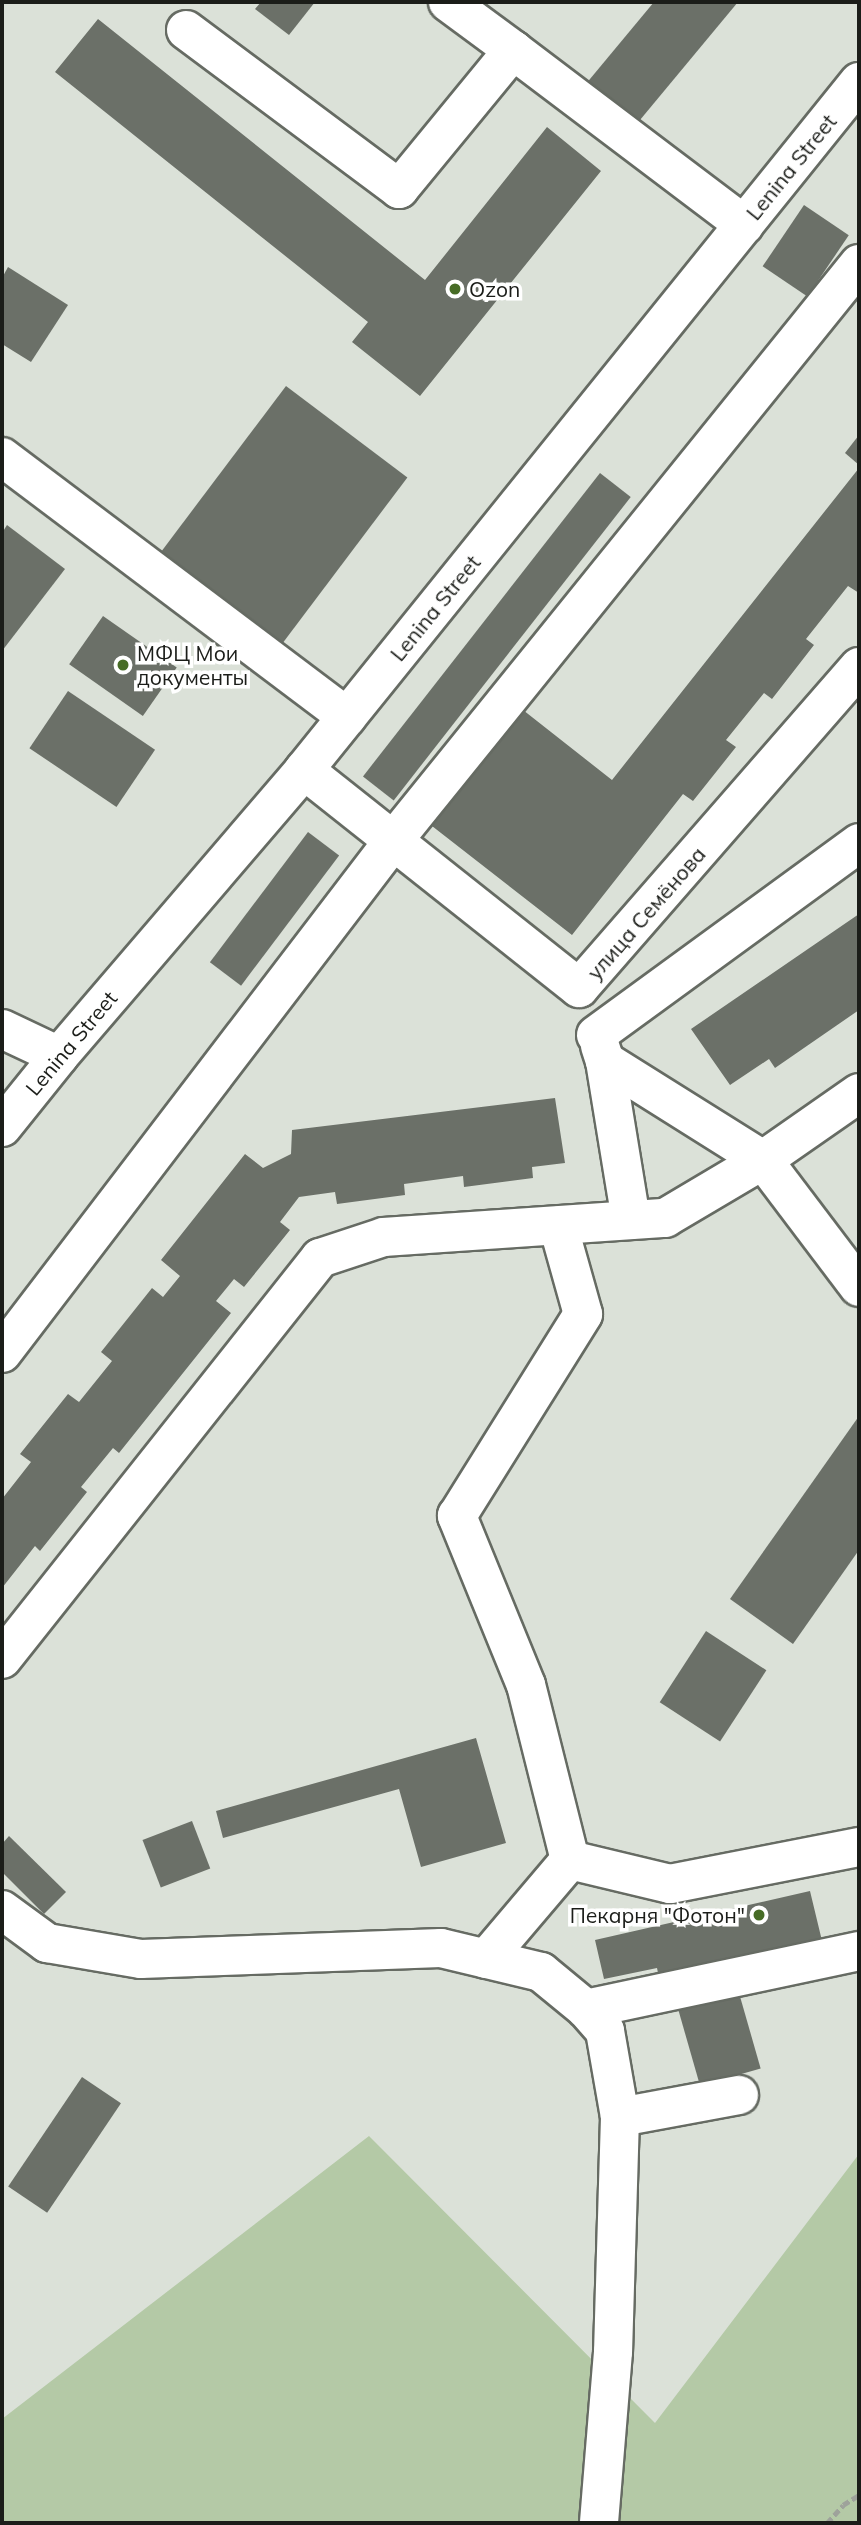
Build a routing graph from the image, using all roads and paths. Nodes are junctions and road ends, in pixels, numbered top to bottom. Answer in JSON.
{"nodes":[{"id":1,"x":448,"y":2,"type":"edge"},
{"id":2,"x":186,"y":30,"type":"dead end"},
{"id":3,"x":513,"y":50,"type":"junction"},
{"id":4,"x":859,"y":82,"type":"edge"},
{"id":5,"x":744,"y":225,"type":"junction"},
{"id":6,"x":859,"y":264,"type":"edge"},
{"id":7,"x":2,"y":457,"type":"edge"},
{"id":8,"x":859,"y":667,"type":"edge"},
{"id":9,"x":347,"y":717,"type":"junction"},
{"id":10,"x":304,"y":770,"type":"junction"},
{"id":11,"x":393,"y":841,"type":"junction"},
{"id":12,"x":859,"y":843,"type":"edge"},
{"id":13,"x":579,"y":988,"type":"junction"},
{"id":14,"x":2,"y":1029,"type":"edge"},
{"id":15,"x":600,"y":1048,"type":"junction"},
{"id":16,"x":58,"y":1056,"type":"junction"},
{"id":17,"x":859,"y":1093,"type":"edge"},
{"id":18,"x":2,"y":1127,"type":"edge"},
{"id":19,"x":763,"y":1160,"type":"junction"},
{"id":20,"x":631,"y":1220,"type":"junction"},
{"id":21,"x":558,"y":1225,"type":"junction"},
{"id":22,"x":859,"y":1287,"type":"edge"},
{"id":23,"x":2,"y":1353,"type":"edge"},
{"id":24,"x":2,"y":1659,"type":"edge"},
{"id":25,"x":859,"y":1847,"type":"edge"},
{"id":26,"x":570,"y":1860,"type":"junction"},
{"id":27,"x":2,"y":1910,"type":"edge"},
{"id":28,"x":859,"y":1951,"type":"edge"},
{"id":29,"x":486,"y":1959,"type":"junction"},
{"id":30,"x":586,"y":2009,"type":"junction"},
{"id":31,"x":739,"y":2095,"type":"dead end"},
{"id":32,"x":620,"y":2117,"type":"junction"},
{"id":33,"x":859,"y":2495,"type":"edge"},
{"id":34,"x":599,"y":2523,"type":"edge"},
{"id":35,"x":827,"y":2523,"type":"edge"}],
"edges":[{"from":1,"to":3,"type":"main road"},
{"from":2,"to":3,"type":"main road"},
{"from":3,"to":5,"type":"main road"},
{"from":4,"to":5,"type":"main road","name":"Lenina Street"},
{"from":5,"to":9,"type":"main road","name":"Lenina Street"},
{"from":6,"to":11,"type":"main road"},
{"from":7,"to":9,"type":"main road"},
{"from":8,"to":13,"type":"main road","name":"улица Семёнова"},
{"from":9,"to":10,"type":"main road","name":"Lenina Street"},
{"from":10,"to":11,"type":"main road","name":"улица Семёнова"},
{"from":10,"to":16,"type":"main road","name":"Lenina Street"},
{"from":11,"to":13,"type":"main road","name":"улица Семёнова"},
{"from":11,"to":23,"type":"main road"},
{"from":12,"to":15,"type":"main road"},
{"from":13,"to":15,"type":"main road"},
{"from":14,"to":16,"type":"main road"},
{"from":15,"to":19,"type":"main road"},
{"from":15,"to":20,"type":"main road"},
{"from":16,"to":18,"type":"main road","name":"Lenina Street"},
{"from":17,"to":19,"type":"main road"},
{"from":19,"to":20,"type":"main road"},
{"from":19,"to":22,"type":"main road"},
{"from":20,"to":21,"type":"main road"},
{"from":21,"to":24,"type":"main road"},
{"from":21,"to":26,"type":"main road"},
{"from":25,"to":26,"type":"main road"},
{"from":26,"to":29,"type":"main road"},
{"from":27,"to":29,"type":"main road"},
{"from":28,"to":30,"type":"main road"},
{"from":29,"to":30,"type":"main road"},
{"from":30,"to":32,"type":"main road"},
{"from":31,"to":32,"type":"main road"},
{"from":32,"to":34,"type":"main road"},
{"from":33,"to":35,"type":"path"}]}
